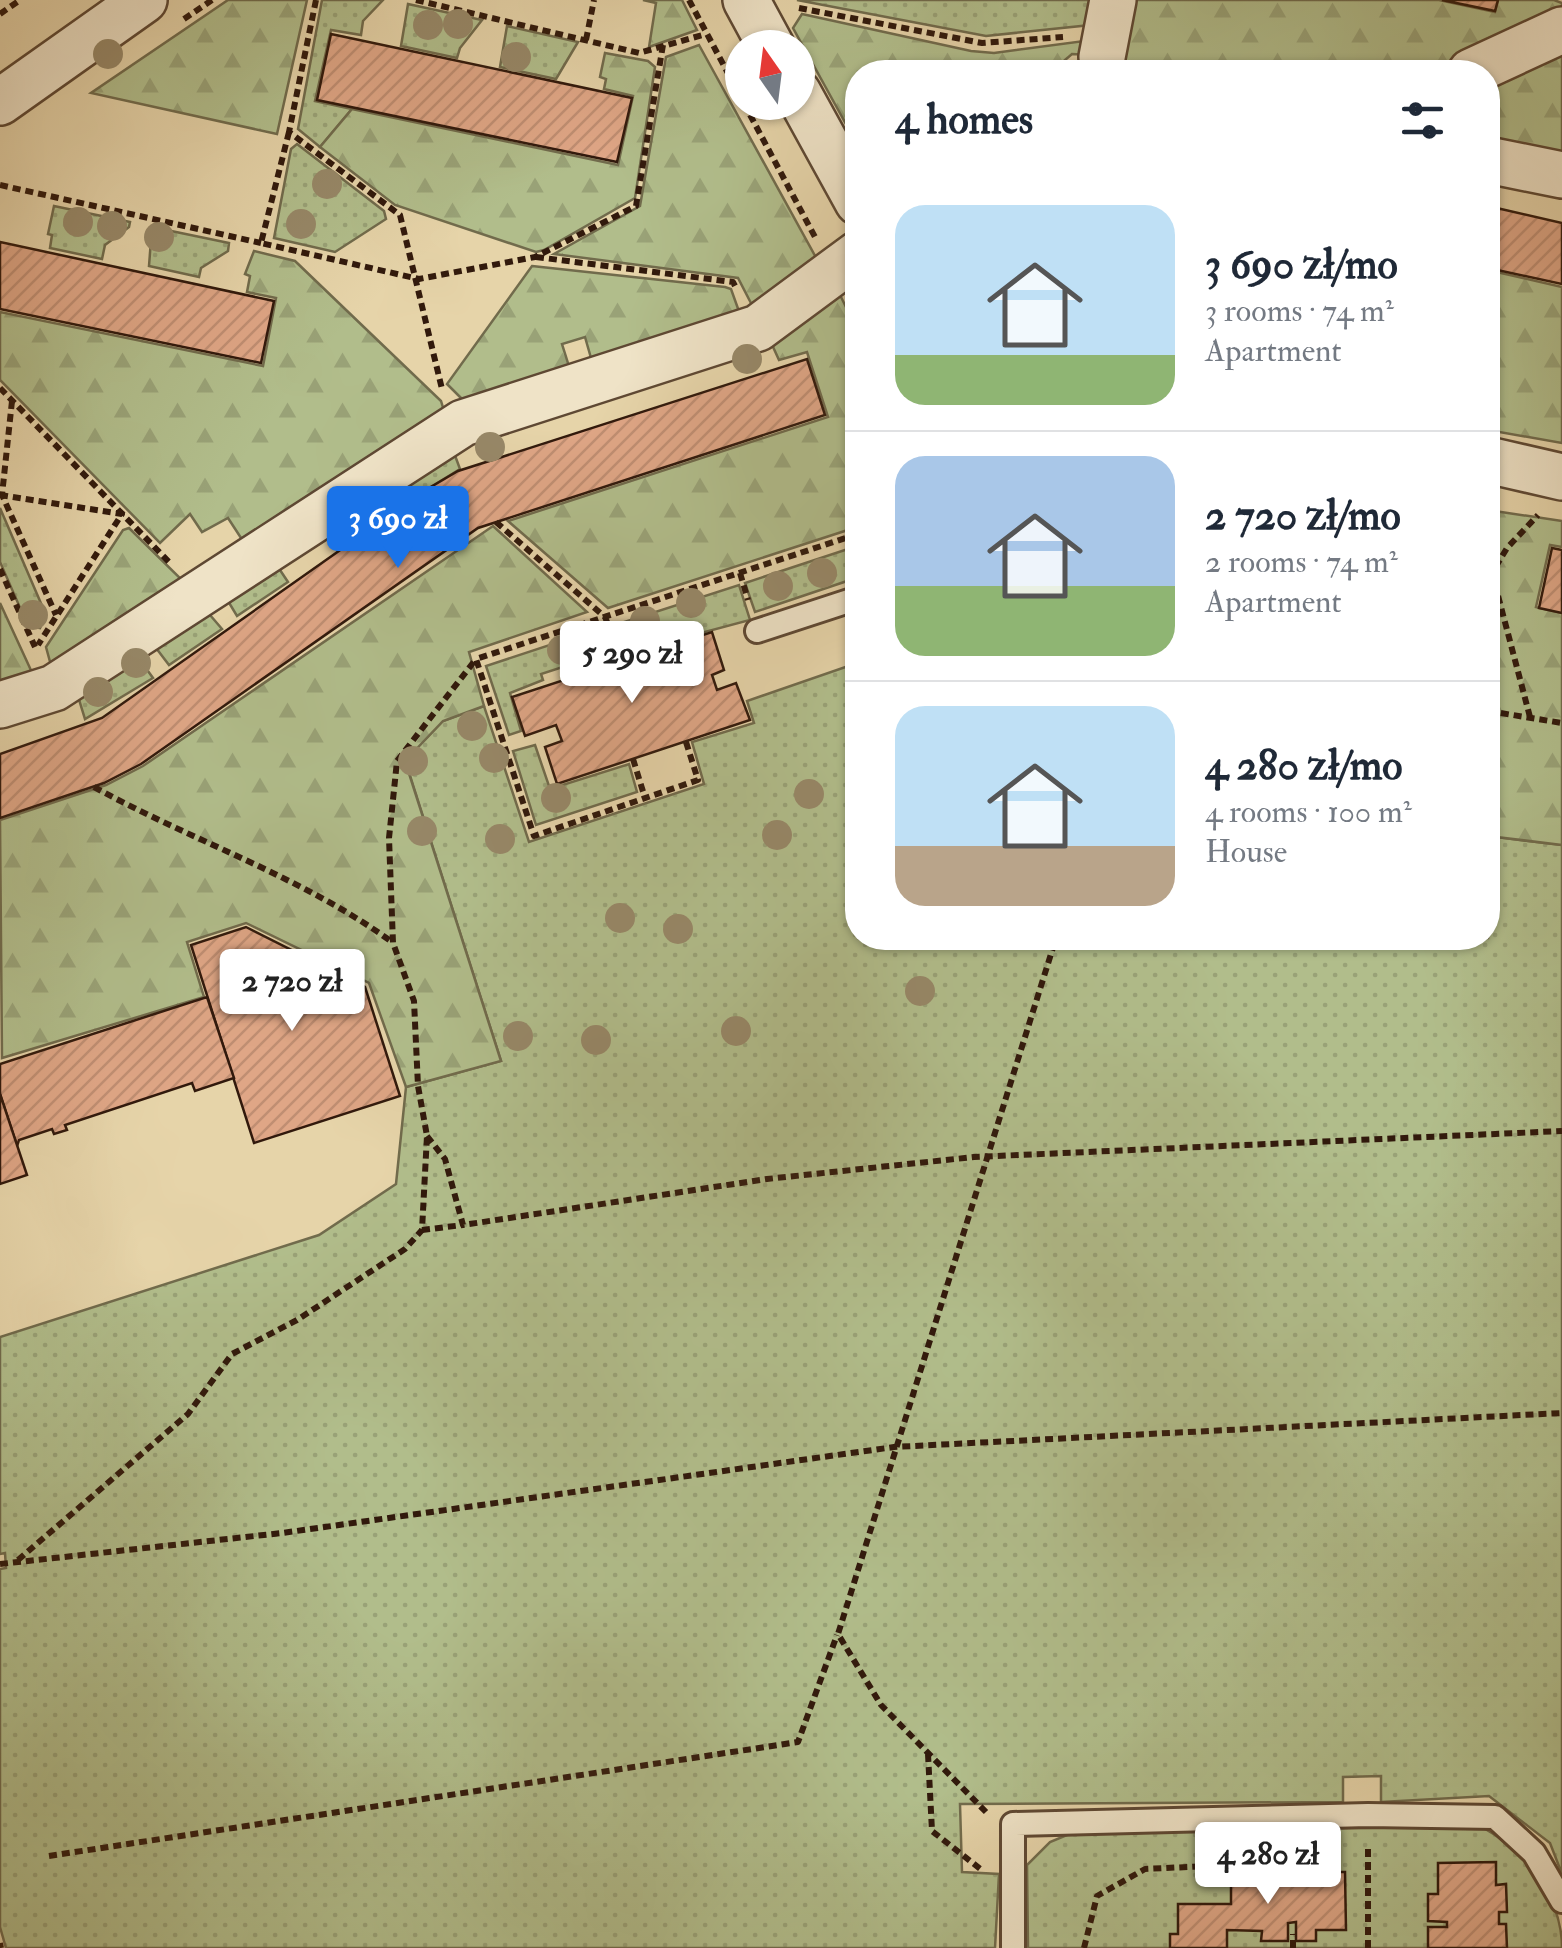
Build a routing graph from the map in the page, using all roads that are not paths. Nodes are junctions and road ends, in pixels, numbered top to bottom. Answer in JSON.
{"nodes":[{"id":1,"x":144,"y":0,"type":"edge"},
{"id":2,"x":746,"y":0,"type":"edge"},
{"id":3,"x":762,"y":30,"type":"edge"},
{"id":4,"x":1562,"y":30,"type":"edge"},
{"id":5,"x":1497,"y":60,"type":"edge"},
{"id":6,"x":0,"y":102,"type":"edge"},
{"id":7,"x":813,"y":120,"type":"edge"},
{"id":8,"x":1500,"y":162,"type":"edge"},
{"id":9,"x":1562,"y":175,"type":"edge"},
{"id":10,"x":845,"y":178,"type":"edge"},
{"id":11,"x":845,"y":262,"type":"edge"},
{"id":12,"x":1500,"y":466,"type":"edge"},
{"id":13,"x":1552,"y":494,"type":"edge"},
{"id":14,"x":845,"y":602,"type":"edge"},
{"id":15,"x":757,"y":631,"type":"dead end"},
{"id":16,"x":0,"y":705,"type":"edge"},
{"id":17,"x":1562,"y":1901,"type":"edge"},
{"id":18,"x":1014,"y":1948,"type":"edge"}],
"edges":[{"from":1,"to":6,"type":"street"},
{"from":2,"to":3,"type":"street"},
{"from":4,"to":5,"type":"street"},
{"from":7,"to":10,"type":"street"},
{"from":8,"to":9,"type":"street"},
{"from":11,"to":16,"type":"street"},
{"from":12,"to":13,"type":"street"},
{"from":14,"to":15,"type":"lane"},
{"from":17,"to":18,"type":"lane"}]}
